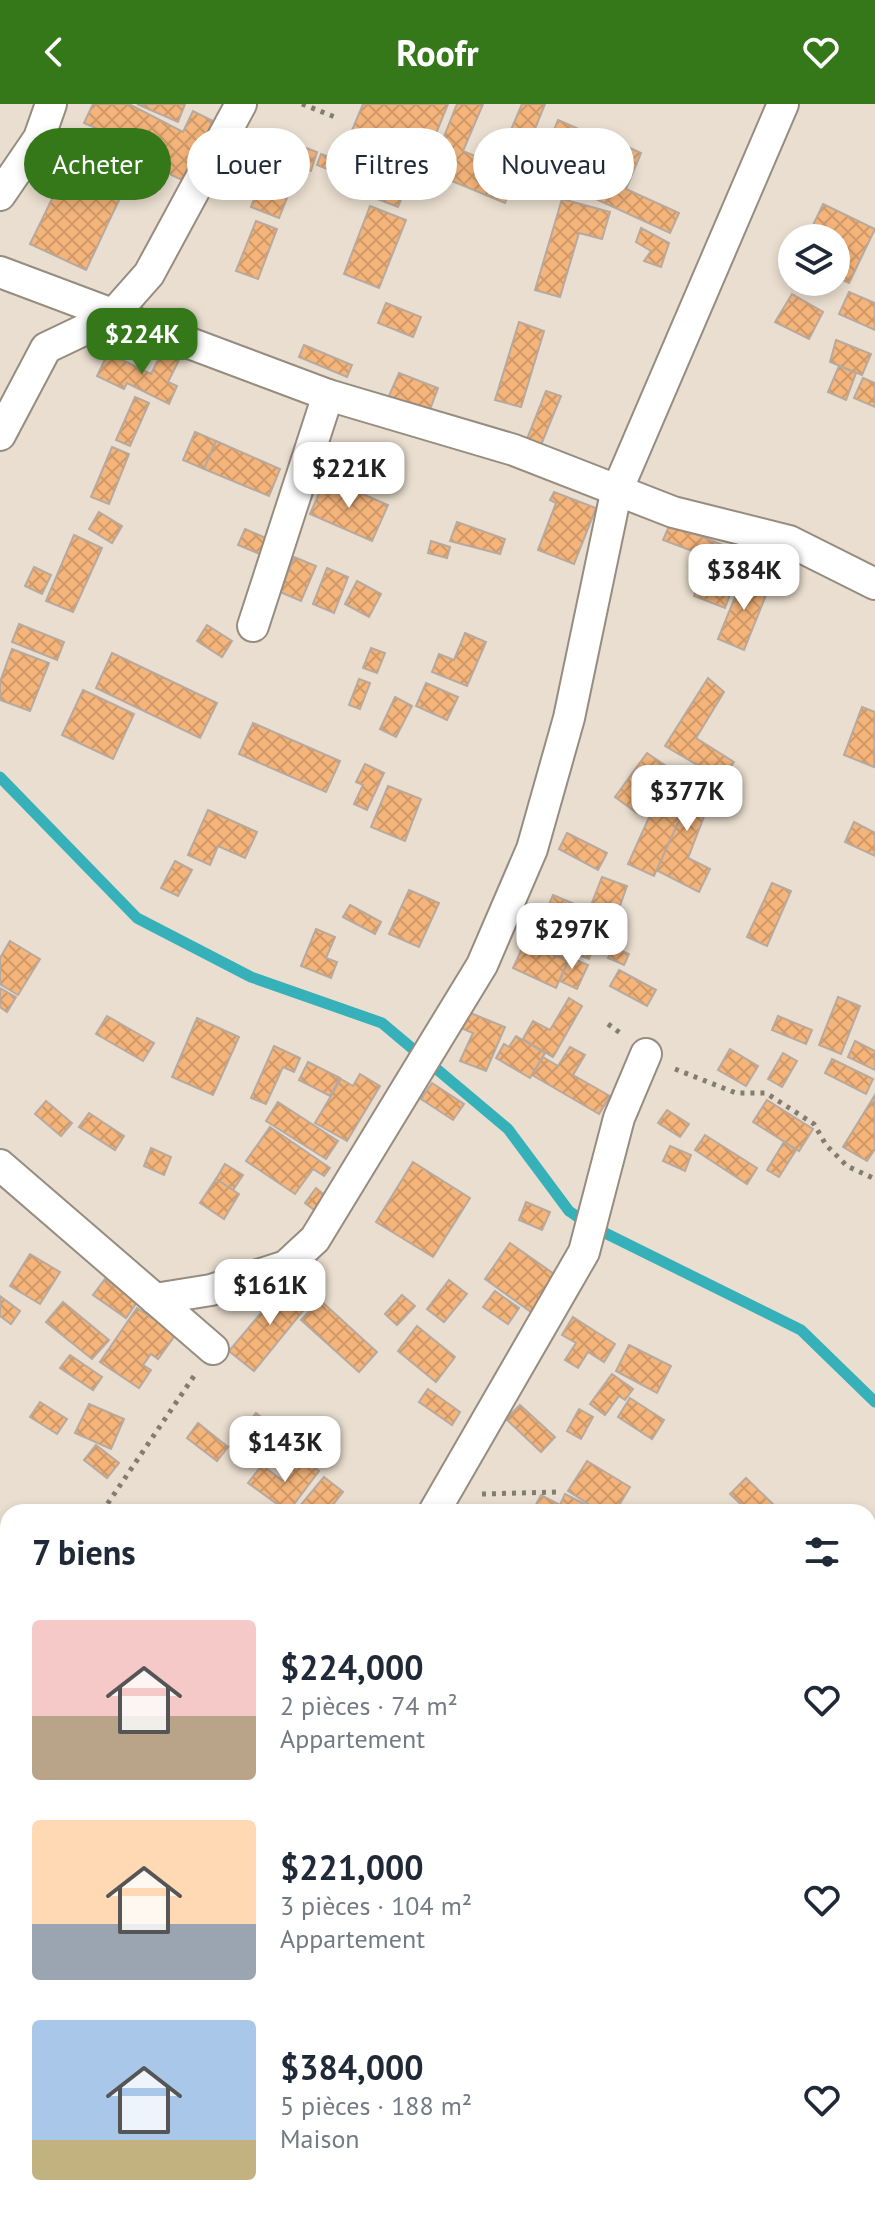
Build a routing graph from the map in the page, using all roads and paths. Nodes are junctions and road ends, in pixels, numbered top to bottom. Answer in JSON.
{"nodes":[{"id":1,"x":51,"y":104,"type":"edge"},
{"id":2,"x":241,"y":104,"type":"edge"},
{"id":3,"x":302,"y":104,"type":"edge"},
{"id":4,"x":783,"y":104,"type":"edge"},
{"id":5,"x":335,"y":117,"type":"dead end"},
{"id":6,"x":0,"y":195,"type":"edge"},
{"id":7,"x":0,"y":272,"type":"edge"},
{"id":8,"x":111,"y":317,"type":"junction"},
{"id":9,"x":328,"y":395,"type":"junction"},
{"id":10,"x":0,"y":435,"type":"edge"},
{"id":11,"x":616,"y":493,"type":"junction"},
{"id":12,"x":875,"y":584,"type":"edge"},
{"id":13,"x":253,"y":626,"type":"dead end"},
{"id":14,"x":608,"y":1024,"type":"dead end"},
{"id":15,"x":646,"y":1054,"type":"junction"},
{"id":16,"x":0,"y":1165,"type":"edge"},
{"id":17,"x":875,"y":1179,"type":"edge"},
{"id":18,"x":155,"y":1299,"type":"junction"},
{"id":19,"x":213,"y":1349,"type":"joint"},
{"id":20,"x":558,"y":1492,"type":"dead end"},
{"id":21,"x":440,"y":1503,"type":"edge"},
{"id":22,"x":107,"y":1504,"type":"edge"}],
"edges":[{"from":1,"to":6,"type":"street"},
{"from":2,"to":8,"type":"street"},
{"from":3,"to":5,"type":"path"},
{"from":4,"to":11,"type":"street"},
{"from":7,"to":8,"type":"street"},
{"from":8,"to":9,"type":"street"},
{"from":8,"to":10,"type":"street"},
{"from":9,"to":11,"type":"street"},
{"from":9,"to":13,"type":"street"},
{"from":11,"to":12,"type":"street"},
{"from":11,"to":18,"type":"street"},
{"from":14,"to":15,"type":"path"},
{"from":15,"to":17,"type":"path"},
{"from":15,"to":21,"type":"street"},
{"from":16,"to":18,"type":"street"},
{"from":18,"to":19,"type":"street"},
{"from":19,"to":22,"type":"path"},
{"from":20,"to":21,"type":"path"}]}
